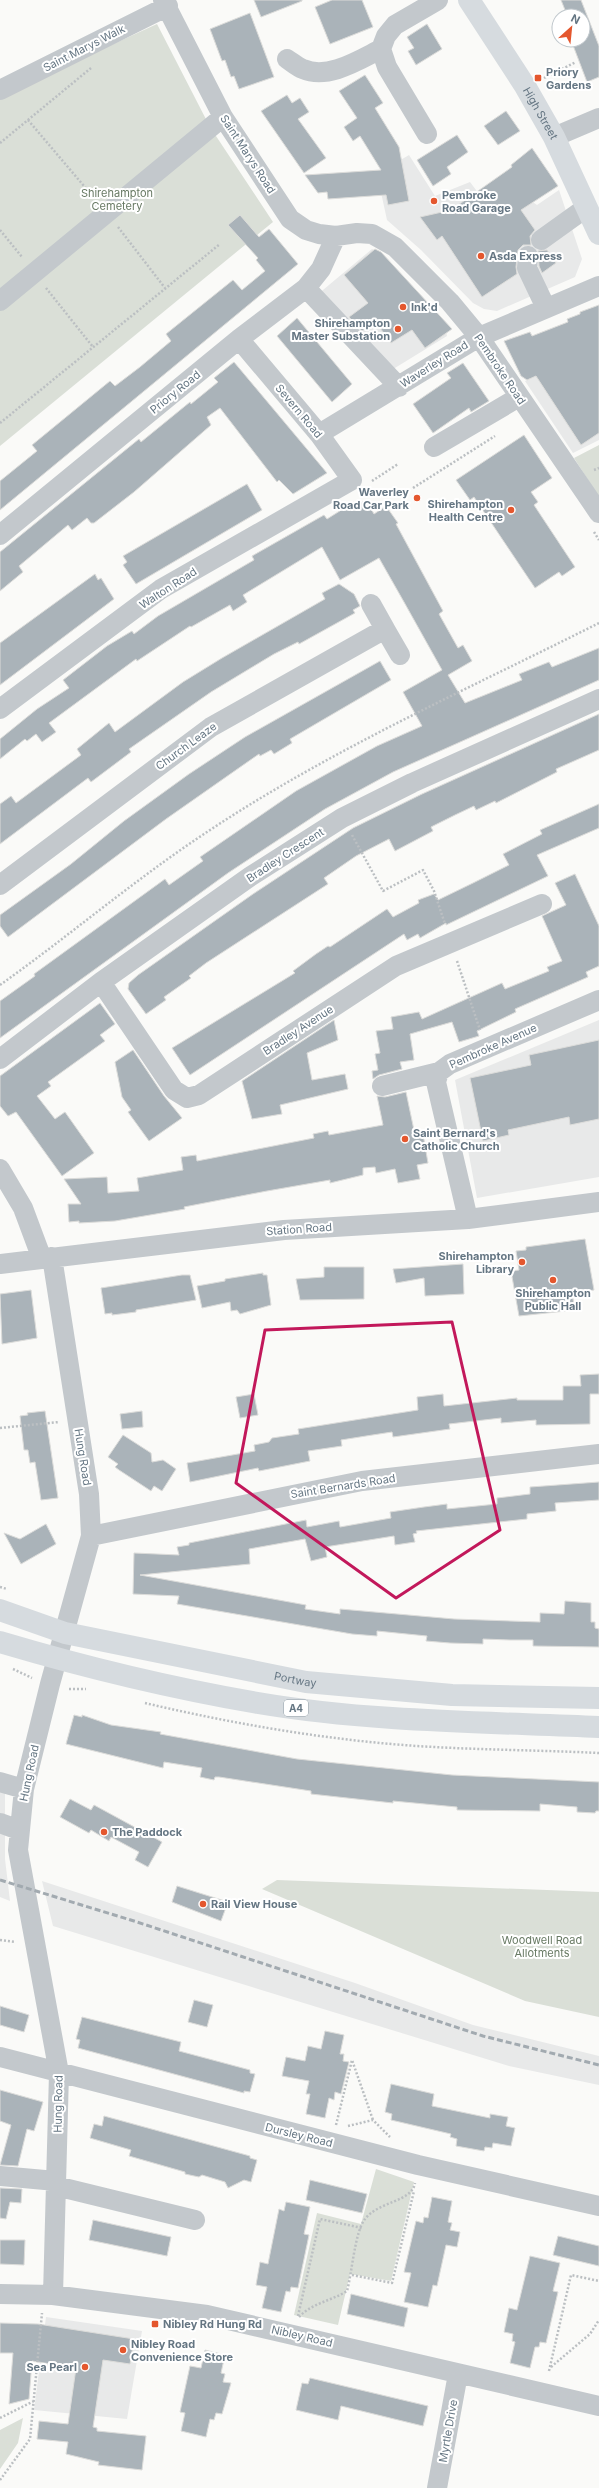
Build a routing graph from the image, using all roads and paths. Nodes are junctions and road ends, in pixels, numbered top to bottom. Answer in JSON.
{"nodes":[{"id":1,"x":438,"y":0,"type":"edge"},
{"id":2,"x":469,"y":0,"type":"edge"},
{"id":3,"x":165,"y":3,"type":"edge"},
{"id":4,"x":382,"y":49,"type":"junction"},
{"id":5,"x":287,"y":59,"type":"dead end"},
{"id":6,"x":576,"y":62,"type":"dead end"},
{"id":7,"x":91,"y":68,"type":"dead end"},
{"id":8,"x":0,"y":90,"type":"edge"},
{"id":9,"x":527,"y":90,"type":"junction"},
{"id":10,"x":223,"y":117,"type":"junction"},
{"id":11,"x":599,"y":118,"type":"edge"},
{"id":12,"x":28,"y":120,"type":"junction"},
{"id":13,"x":427,"y":134,"type":"dead end"},
{"id":14,"x":554,"y":137,"type":"junction"},
{"id":15,"x":0,"y":143,"type":"edge"},
{"id":16,"x":587,"y":207,"type":"junction"},
{"id":17,"x":107,"y":213,"type":"junction"},
{"id":18,"x":0,"y":230,"type":"edge"},
{"id":19,"x":599,"y":234,"type":"edge"},
{"id":20,"x":336,"y":236,"type":"junction"},
{"id":21,"x":384,"y":240,"type":"joint"},
{"id":22,"x":541,"y":240,"type":"dead end"},
{"id":23,"x":220,"y":244,"type":"dead end"},
{"id":24,"x":528,"y":256,"type":"dead end"},
{"id":25,"x":34,"y":272,"type":"junction"},
{"id":26,"x":599,"y":286,"type":"edge"},
{"id":27,"x":165,"y":288,"type":"junction"},
{"id":28,"x":306,"y":288,"type":"junction"},
{"id":29,"x":0,"y":301,"type":"edge"},
{"id":30,"x":546,"y":308,"type":"junction"},
{"id":31,"x":479,"y":336,"type":"junction"},
{"id":32,"x":239,"y":339,"type":"junction"},
{"id":33,"x":93,"y":347,"type":"junction"},
{"id":34,"x":399,"y":387,"type":"junction"},
{"id":35,"x":519,"y":397,"type":"junction"},
{"id":36,"x":0,"y":423,"type":"edge"},
{"id":37,"x":499,"y":433,"type":"dead end"},
{"id":38,"x":319,"y":434,"type":"junction"},
{"id":39,"x":434,"y":448,"type":"dead end"},
{"id":40,"x":346,"y":483,"type":"joint"},
{"id":41,"x":413,"y":488,"type":"dead end"},
{"id":42,"x":599,"y":513,"type":"edge"},
{"id":43,"x":0,"y":535,"type":"edge"},
{"id":44,"x":371,"y":604,"type":"dead end"},
{"id":45,"x":599,"y":623,"type":"edge"},
{"id":46,"x":385,"y":629,"type":"junction"},
{"id":47,"x":400,"y":654,"type":"dead end"},
{"id":48,"x":599,"y":698,"type":"edge"},
{"id":49,"x":0,"y":709,"type":"edge"},
{"id":50,"x":342,"y":818,"type":"junction"},
{"id":51,"x":0,"y":885,"type":"edge"},
{"id":52,"x":542,"y":904,"type":"dead end"},
{"id":53,"x":451,"y":943,"type":"junction"},
{"id":54,"x":101,"y":982,"type":"junction"},
{"id":55,"x":0,"y":985,"type":"edge"},
{"id":56,"x":599,"y":1000,"type":"edge"},
{"id":57,"x":486,"y":1048,"type":"junction"},
{"id":58,"x":0,"y":1059,"type":"edge"},
{"id":59,"x":439,"y":1072,"type":"junction"},
{"id":60,"x":382,"y":1086,"type":"dead end"},
{"id":61,"x":0,"y":1169,"type":"edge"},
{"id":62,"x":599,"y":1202,"type":"edge"},
{"id":63,"x":468,"y":1219,"type":"junction"},
{"id":64,"x":47,"y":1258,"type":"junction"},
{"id":65,"x":0,"y":1264,"type":"edge"},
{"id":66,"x":77,"y":1420,"type":"junction"},
{"id":67,"x":0,"y":1428,"type":"edge"},
{"id":68,"x":599,"y":1454,"type":"edge"},
{"id":69,"x":91,"y":1536,"type":"junction"},
{"id":70,"x":0,"y":1610,"type":"edge"},
{"id":71,"x":65,"y":1633,"type":"junction"},
{"id":72,"x":0,"y":1642,"type":"edge"},
{"id":73,"x":58,"y":1659,"type":"junction"},
{"id":74,"x":599,"y":1698,"type":"edge"},
{"id":75,"x":599,"y":1727,"type":"edge"},
{"id":76,"x":0,"y":1782,"type":"edge"},
{"id":77,"x":24,"y":1789,"type":"junction"},
{"id":78,"x":0,"y":1822,"type":"edge"},
{"id":79,"x":19,"y":1830,"type":"junction"},
{"id":80,"x":0,"y":2057,"type":"edge"},
{"id":81,"x":59,"y":2073,"type":"junction"},
{"id":82,"x":373,"y":2120,"type":"dead end"},
{"id":83,"x":335,"y":2129,"type":"dead end"},
{"id":84,"x":418,"y":2165,"type":"junction"},
{"id":85,"x":0,"y":2176,"type":"edge"},
{"id":86,"x":56,"y":2184,"type":"junction"},
{"id":87,"x":414,"y":2191,"type":"junction"},
{"id":88,"x":599,"y":2206,"type":"edge"},
{"id":89,"x":195,"y":2220,"type":"dead end"},
{"id":90,"x":362,"y":2228,"type":"junction"},
{"id":91,"x":352,"y":2275,"type":"junction"},
{"id":92,"x":599,"y":2281,"type":"edge"},
{"id":93,"x":0,"y":2294,"type":"edge"},
{"id":94,"x":48,"y":2295,"type":"junction"},
{"id":95,"x":599,"y":2320,"type":"edge"},
{"id":96,"x":598,"y":2325,"type":"edge"},
{"id":97,"x":549,"y":2371,"type":"junction"},
{"id":98,"x":458,"y":2374,"type":"junction"},
{"id":99,"x":543,"y":2393,"type":"junction"},
{"id":100,"x":34,"y":2401,"type":"junction"},
{"id":101,"x":599,"y":2406,"type":"edge"},
{"id":102,"x":0,"y":2418,"type":"edge"},
{"id":103,"x":0,"y":2480,"type":"edge"},
{"id":104,"x":438,"y":2488,"type":"edge"}],
"edges":[{"from":1,"to":4,"type":"street"},
{"from":2,"to":9,"type":"main road","name":"High Street"},
{"from":3,"to":8,"type":"street","name":"Saint Marys Walk"},
{"from":3,"to":10,"type":"street","name":"Saint Marys Road"},
{"from":4,"to":5,"type":"street"},
{"from":4,"to":13,"type":"street"},
{"from":6,"to":9,"type":"path"},
{"from":7,"to":12,"type":"path"},
{"from":9,"to":14,"type":"main road","name":"High Street"},
{"from":10,"to":17,"type":"street"},
{"from":10,"to":20,"type":"street","name":"Saint Marys Road"},
{"from":11,"to":14,"type":"street"},
{"from":12,"to":15,"type":"path"},
{"from":12,"to":17,"type":"path"},
{"from":14,"to":16,"type":"main road","name":"High Street"},
{"from":16,"to":19,"type":"main road","name":"High Street"},
{"from":16,"to":22,"type":"street"},
{"from":17,"to":25,"type":"street"},
{"from":17,"to":27,"type":"path"},
{"from":18,"to":25,"type":"path"},
{"from":20,"to":21,"type":"street","name":"Saint Marys Road"},
{"from":20,"to":28,"type":"street","name":"Priory Road"},
{"from":21,"to":31,"type":"street","name":"Pembroke Road"},
{"from":23,"to":27,"type":"path"},
{"from":24,"to":30,"type":"street"},
{"from":25,"to":29,"type":"street"},
{"from":25,"to":33,"type":"path"},
{"from":26,"to":30,"type":"street","name":"Waverley Road"},
{"from":27,"to":33,"type":"path"},
{"from":28,"to":32,"type":"street","name":"Priory Road"},
{"from":28,"to":34,"type":"street"},
{"from":30,"to":31,"type":"street","name":"Waverley Road"},
{"from":31,"to":34,"type":"street","name":"Waverley Road"},
{"from":31,"to":35,"type":"street","name":"Pembroke Road"},
{"from":32,"to":38,"type":"street","name":"Severn Road"},
{"from":32,"to":43,"type":"street","name":"Priory Road"},
{"from":33,"to":36,"type":"path"},
{"from":34,"to":38,"type":"street","name":"Waverley Road"},
{"from":35,"to":39,"type":"street"},
{"from":35,"to":42,"type":"street","name":"Pembroke Road"},
{"from":37,"to":41,"type":"path"},
{"from":38,"to":40,"type":"street","name":"Severn Road"},
{"from":40,"to":49,"type":"street","name":"Walton Road"},
{"from":44,"to":46,"type":"street"},
{"from":45,"to":55,"type":"path"},
{"from":46,"to":47,"type":"street"},
{"from":46,"to":51,"type":"street","name":"Church Leaze"},
{"from":48,"to":50,"type":"street","name":"Bradley Crescent"},
{"from":50,"to":53,"type":"path"},
{"from":50,"to":54,"type":"street","name":"Bradley Crescent"},
{"from":52,"to":53,"type":"street","name":"Bradley Avenue"},
{"from":53,"to":54,"type":"street","name":"Bradley Avenue"},
{"from":53,"to":57,"type":"path"},
{"from":54,"to":58,"type":"street","name":"Bradley Crescent"},
{"from":56,"to":57,"type":"street","name":"Pembroke Avenue"},
{"from":57,"to":59,"type":"street","name":"Pembroke Avenue"},
{"from":59,"to":60,"type":"street"},
{"from":59,"to":63,"type":"street","name":"Pembroke Avenue"},
{"from":61,"to":64,"type":"street","name":"Hung Road"},
{"from":62,"to":63,"type":"street","name":"Station Road"},
{"from":63,"to":64,"type":"street","name":"Station Road"},
{"from":64,"to":65,"type":"street","name":"Station Road"},
{"from":64,"to":66,"type":"street","name":"Hung Road"},
{"from":66,"to":67,"type":"path"},
{"from":66,"to":69,"type":"street","name":"Hung Road"},
{"from":68,"to":69,"type":"street","name":"Saint Bernards Road"},
{"from":69,"to":71,"type":"street","name":"Hung Road"},
{"from":70,"to":71,"type":"main road","name":"Portway"},
{"from":71,"to":73,"type":"street","name":"Hung Road"},
{"from":71,"to":74,"type":"main road","name":"Portway"},
{"from":72,"to":73,"type":"main road","number":"A4"},
{"from":73,"to":75,"type":"main road","number":"A4"},
{"from":73,"to":77,"type":"street","name":"Hung Road"},
{"from":76,"to":77,"type":"street"},
{"from":77,"to":79,"type":"street","name":"Hung Road"},
{"from":78,"to":79,"type":"street"},
{"from":79,"to":81,"type":"street","name":"Hung Road"},
{"from":80,"to":81,"type":"street","name":"Dursley Road"},
{"from":81,"to":84,"type":"street","name":"Dursley Road"},
{"from":81,"to":86,"type":"street","name":"Hung Road"},
{"from":82,"to":83,"type":"path"},
{"from":84,"to":87,"type":"path"},
{"from":84,"to":88,"type":"street","name":"Dursley Road"},
{"from":85,"to":86,"type":"street"},
{"from":86,"to":89,"type":"street"},
{"from":86,"to":94,"type":"street","name":"Hung Road"},
{"from":87,"to":90,"type":"path"},
{"from":87,"to":91,"type":"path"},
{"from":90,"to":91,"type":"path"},
{"from":90,"to":91,"type":"path"},
{"from":92,"to":97,"type":"path"},
{"from":93,"to":94,"type":"street","name":"Nibley Road"},
{"from":94,"to":98,"type":"street","name":"Nibley Road"},
{"from":94,"to":100,"type":"path"},
{"from":95,"to":96,"type":"path"},
{"from":96,"to":97,"type":"path"},
{"from":97,"to":99,"type":"path"},
{"from":98,"to":99,"type":"street","name":"Nibley Road"},
{"from":98,"to":104,"type":"street","name":"Myrtle Drive"},
{"from":99,"to":101,"type":"street","name":"Nibley Road"},
{"from":100,"to":102,"type":"path"},
{"from":100,"to":103,"type":"path"}]}
